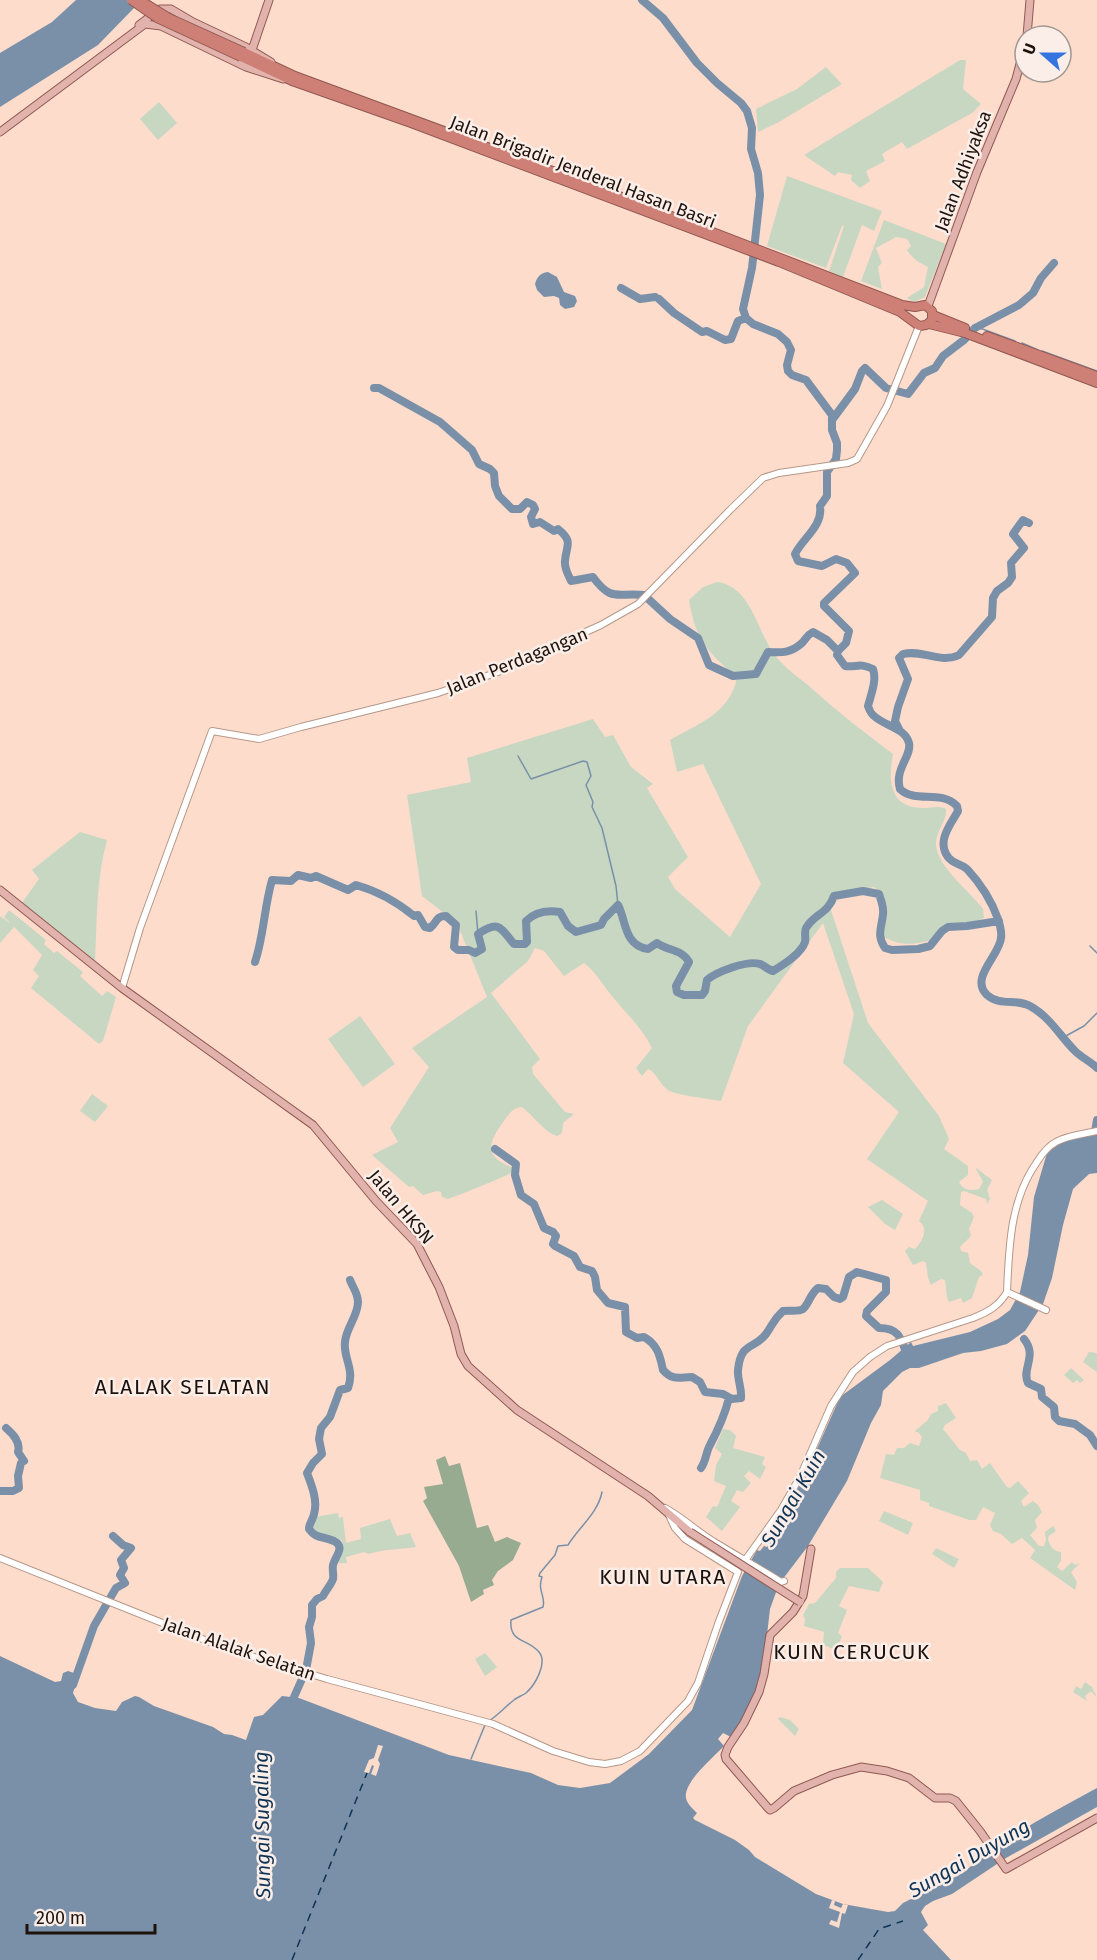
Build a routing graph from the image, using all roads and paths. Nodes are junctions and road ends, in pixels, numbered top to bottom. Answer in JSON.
{"nodes":[{"id":1,"x":131,"y":0,"type":"edge"},
{"id":2,"x":140,"y":0,"type":"edge"},
{"id":3,"x":270,"y":0,"type":"edge"},
{"id":4,"x":1030,"y":0,"type":"edge"},
{"id":5,"x":149,"y":21,"type":"junction"},
{"id":6,"x":1027,"y":24,"type":"edge"},
{"id":7,"x":246,"y":53,"type":"junction"},
{"id":8,"x":290,"y":77,"type":"junction"},
{"id":9,"x":1014,"y":84,"type":"edge"},
{"id":10,"x":0,"y":132,"type":"edge"},
{"id":11,"x":811,"y":273,"type":"junction"},
{"id":12,"x":928,"y":306,"type":"junction"},
{"id":13,"x":915,"y":307,"type":"junction"},
{"id":14,"x":933,"y":315,"type":"junction"},
{"id":15,"x":912,"y":319,"type":"junction"},
{"id":16,"x":929,"y":324,"type":"junction"},
{"id":17,"x":919,"y":326,"type":"junction"},
{"id":18,"x":965,"y":331,"type":"junction"},
{"id":19,"x":1030,"y":355,"type":"junction"},
{"id":20,"x":1097,"y":376,"type":"edge"},
{"id":21,"x":1097,"y":383,"type":"edge"},
{"id":22,"x":0,"y":890,"type":"edge"},
{"id":23,"x":122,"y":988,"type":"junction"},
{"id":24,"x":1097,"y":1131,"type":"edge"},
{"id":25,"x":1009,"y":1293,"type":"junction"},
{"id":26,"x":1044,"y":1309,"type":"dead end"},
{"id":27,"x":662,"y":1507,"type":"junction"},
{"id":28,"x":669,"y":1515,"type":"junction"},
{"id":29,"x":812,"y":1549,"type":"dead end"},
{"id":30,"x":0,"y":1558,"type":"edge"},
{"id":31,"x":747,"y":1560,"type":"junction"},
{"id":32,"x":782,"y":1581,"type":"dead end"},
{"id":33,"x":800,"y":1602,"type":"junction"},
{"id":34,"x":1097,"y":1818,"type":"edge"}],
"edges":[{"from":1,"to":7,"type":"highway","bridge":true},
{"from":2,"to":7,"type":"highway","bridge":true},
{"from":3,"to":7,"type":"main road"},
{"from":4,"to":6,"type":"main road"},
{"from":5,"to":7,"type":"main road"},
{"from":5,"to":8,"type":"main road"},
{"from":5,"to":10,"type":"main road"},
{"from":7,"to":8,"type":"highway","name":"Jalan Brigadir Jenderal Hasan Basri"},
{"from":7,"to":8,"type":"main road"},
{"from":8,"to":11,"type":"highway","name":"Jalan Brigadir Jenderal Hasan Basri"},
{"from":9,"to":12,"type":"main road","name":"Jalan Adhiyaksa"},
{"from":11,"to":13,"type":"highway","name":"Jalan Brigadir Jenderal Hasan Basri"},
{"from":11,"to":15,"type":"highway","name":"Jalan Brigadir Jenderal Hasan Basri"},
{"from":12,"to":13,"type":"highway"},
{"from":12,"to":14,"type":"highway"},
{"from":13,"to":15,"type":"highway"},
{"from":14,"to":16,"type":"highway"},
{"from":14,"to":18,"type":"highway"},
{"from":15,"to":17,"type":"highway"},
{"from":16,"to":17,"type":"highway"},
{"from":16,"to":18,"type":"highway"},
{"from":17,"to":23,"type":"street","name":"Jalan Perdagangan"},
{"from":18,"to":19,"type":"highway"},
{"from":19,"to":20,"type":"highway"},
{"from":19,"to":21,"type":"highway"},
{"from":22,"to":23,"type":"main road","name":"Jalan HKSN"},
{"from":23,"to":27,"type":"main road","name":"Jalan HKSN"},
{"from":24,"to":25,"type":"street"},
{"from":25,"to":26,"type":"street"},
{"from":25,"to":31,"type":"street"},
{"from":27,"to":28,"type":"main road"},
{"from":27,"to":31,"type":"street","name":"Jalan HKSN"},
{"from":28,"to":30,"type":"street","name":"Jalan Alalak Selatan"},
{"from":28,"to":33,"type":"main road","bridge":true},
{"from":29,"to":33,"type":"main road"},
{"from":31,"to":32,"type":"street","name":"Jalan HKSN"},
{"from":33,"to":34,"type":"main road"}]}
